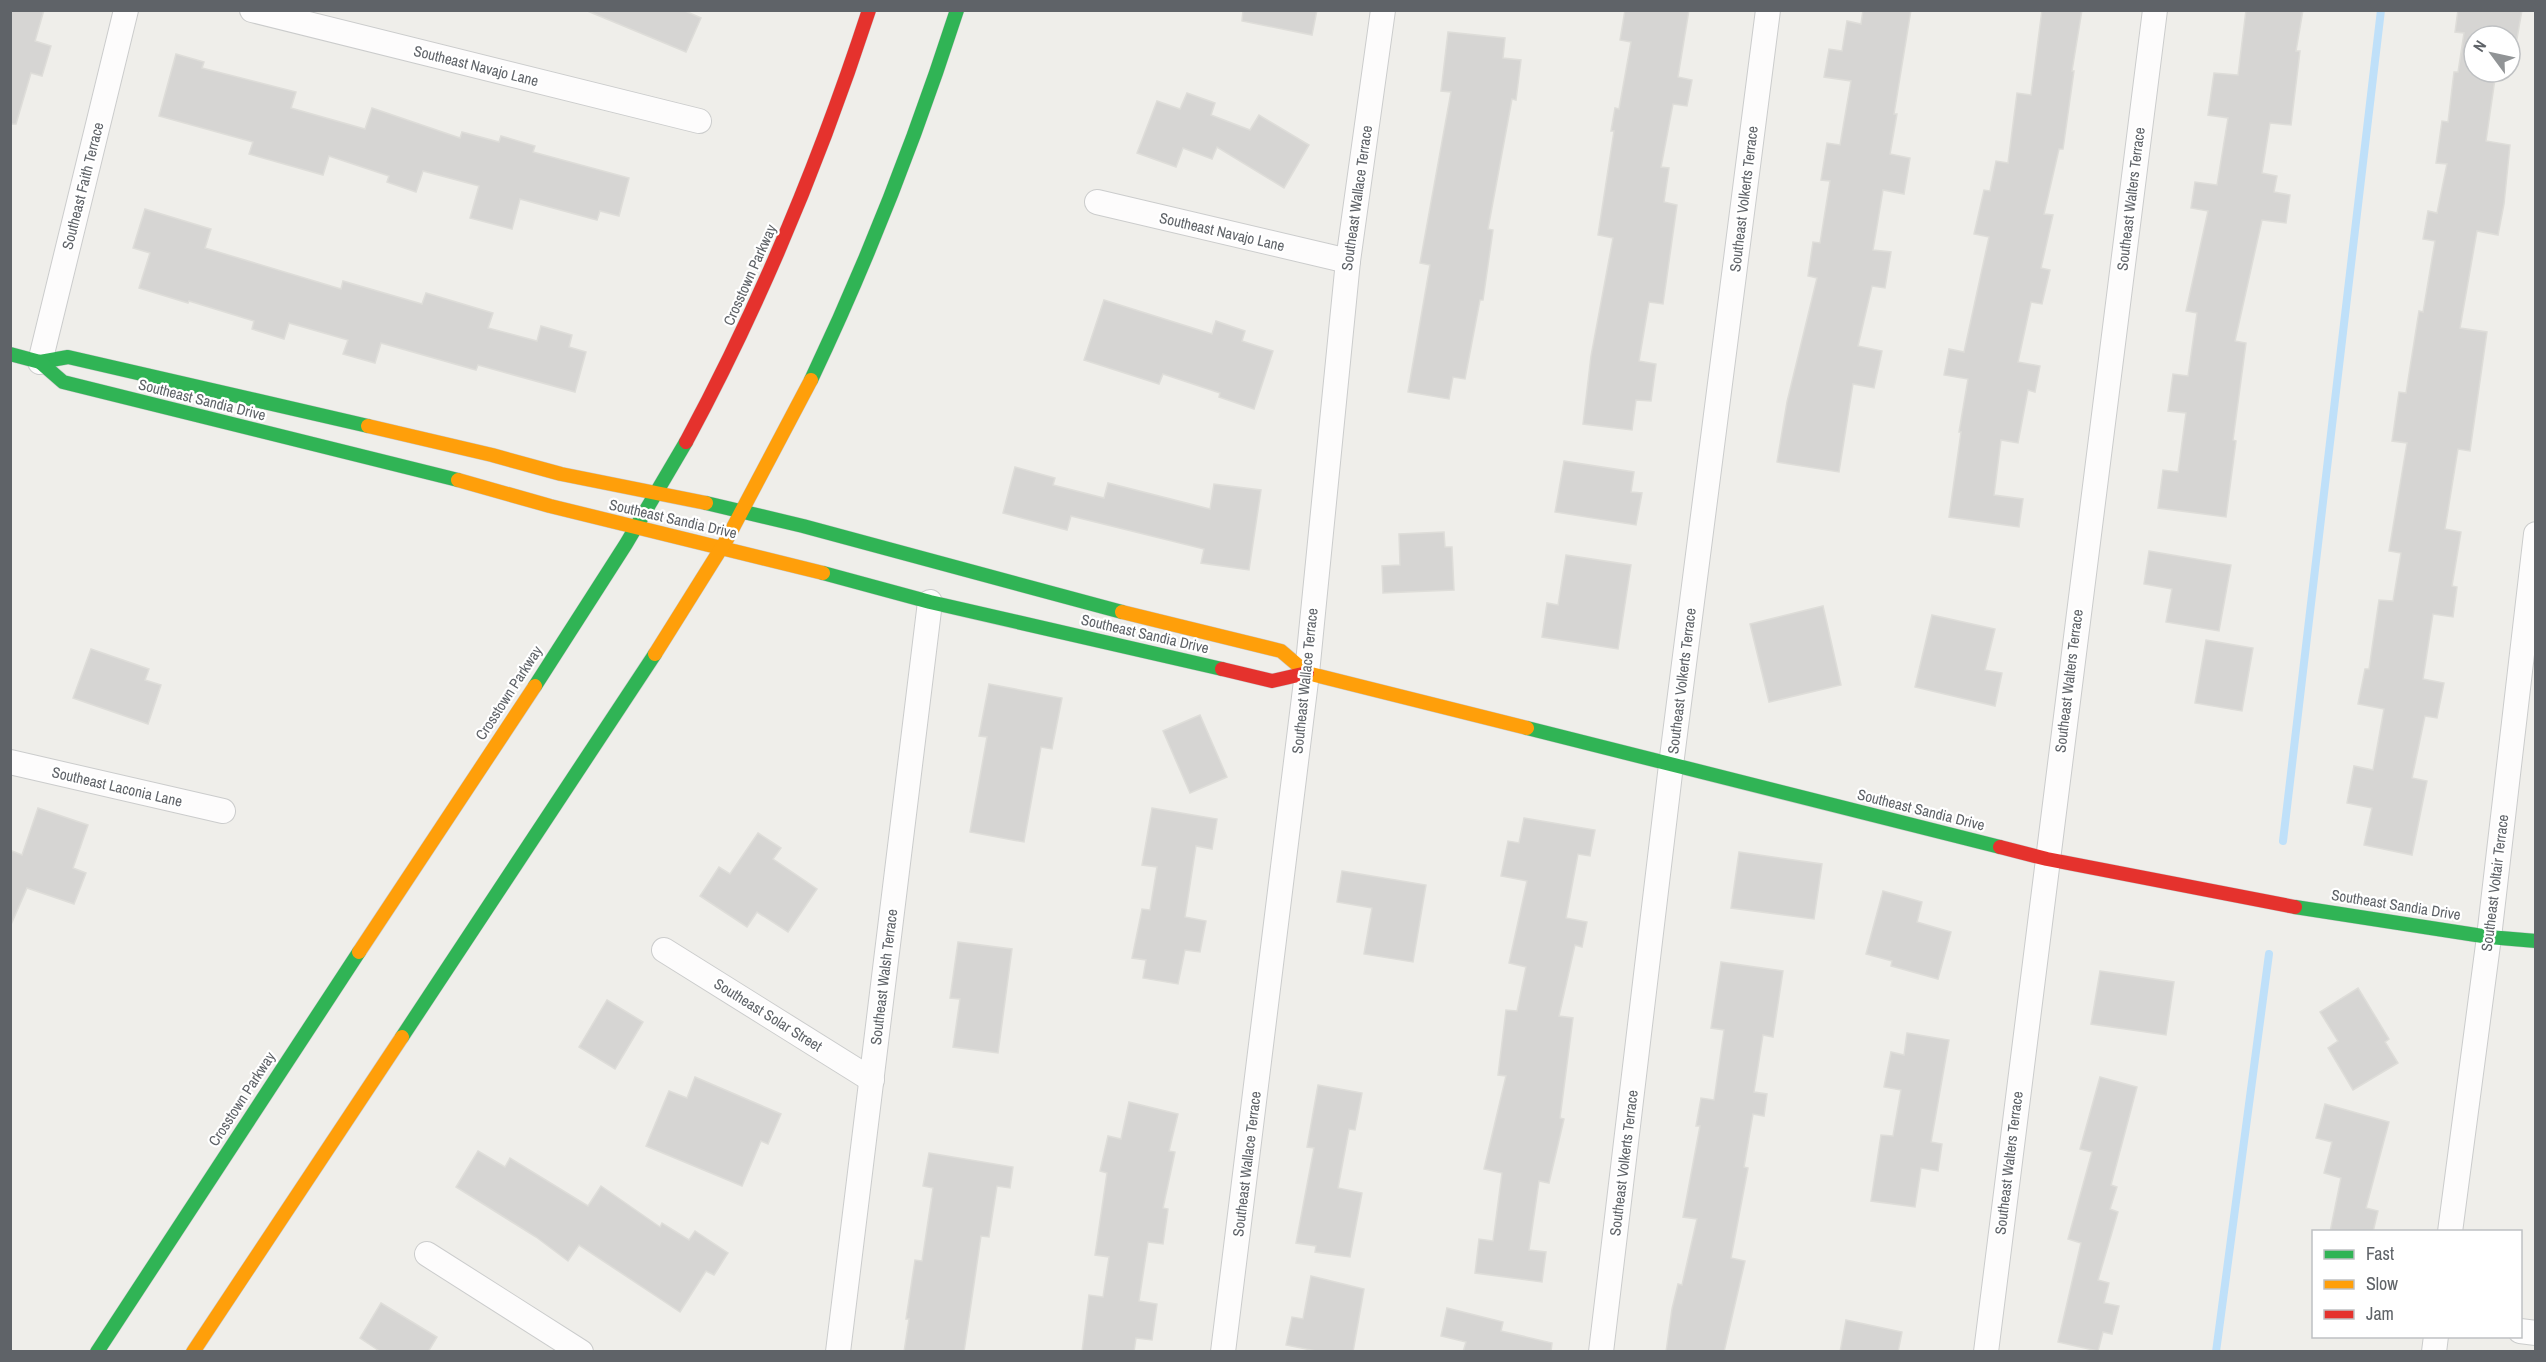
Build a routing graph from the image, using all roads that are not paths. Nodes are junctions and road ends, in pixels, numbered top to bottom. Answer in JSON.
{"nodes":[{"id":1,"x":126,"y":10,"type":"edge"},
{"id":2,"x":252,"y":10,"type":"edge"},
{"id":3,"x":869,"y":10,"type":"edge"},
{"id":4,"x":957,"y":10,"type":"edge"},
{"id":5,"x":1383,"y":10,"type":"edge"},
{"id":6,"x":1768,"y":10,"type":"edge"},
{"id":7,"x":2155,"y":10,"type":"edge"},
{"id":8,"x":699,"y":121,"type":"dead end"},
{"id":9,"x":1097,"y":202,"type":"dead end"},
{"id":10,"x":1347,"y":261,"type":"junction"},
{"id":11,"x":10,"y":354,"type":"edge"},
{"id":12,"x":40,"y":362,"type":"junction"},
{"id":13,"x":657,"y":492,"type":"junction"},
{"id":14,"x":744,"y":512,"type":"junction"},
{"id":15,"x":636,"y":527,"type":"junction"},
{"id":16,"x":2535,"y":534,"type":"edge"},
{"id":17,"x":723,"y":547,"type":"junction"},
{"id":18,"x":930,"y":602,"type":"junction"},
{"id":19,"x":1307,"y":673,"type":"junction"},
{"id":20,"x":10,"y":762,"type":"edge"},
{"id":21,"x":1671,"y":765,"type":"junction"},
{"id":22,"x":223,"y":811,"type":"dead end"},
{"id":23,"x":2047,"y":859,"type":"junction"},
{"id":24,"x":2489,"y":937,"type":"junction"},
{"id":25,"x":2535,"y":941,"type":"edge"},
{"id":26,"x":664,"y":950,"type":"dead end"},
{"id":27,"x":872,"y":1080,"type":"junction"},
{"id":28,"x":2450,"y":1230,"type":"edge"},
{"id":29,"x":427,"y":1254,"type":"dead end"},
{"id":30,"x":97,"y":1352,"type":"edge"},
{"id":31,"x":193,"y":1352,"type":"edge"},
{"id":32,"x":581,"y":1352,"type":"edge"},
{"id":33,"x":838,"y":1352,"type":"edge"},
{"id":34,"x":1223,"y":1352,"type":"edge"},
{"id":35,"x":1601,"y":1352,"type":"edge"},
{"id":36,"x":1986,"y":1352,"type":"edge"}],
"edges":[{"from":1,"to":12,"type":"street","name":"Southeast Faith Terrace"},
{"from":2,"to":8,"type":"street","name":"Southeast Navajo Lane"},
{"from":3,"to":13,"type":"street","name":"Crosstown Parkway"},
{"from":4,"to":14,"type":"street"},
{"from":5,"to":10,"type":"street","name":"Southeast Wallace Terrace"},
{"from":6,"to":21,"type":"street","name":"Southeast Volkerts Terrace"},
{"from":7,"to":23,"type":"street","name":"Southeast Walters Terrace"},
{"from":9,"to":10,"type":"street","name":"Southeast Navajo Lane"},
{"from":10,"to":19,"type":"street","name":"Southeast Wallace Terrace"},
{"from":11,"to":12,"type":"street","name":"Southeast Sandia Drive"},
{"from":12,"to":13,"type":"street","name":"Southeast Sandia Drive"},
{"from":12,"to":15,"type":"street","name":"Southeast Sandia Drive"},
{"from":13,"to":14,"type":"street","name":"Southeast Sandia Drive"},
{"from":13,"to":15,"type":"street","name":"Crosstown Parkway"},
{"from":14,"to":17,"type":"street"},
{"from":14,"to":19,"type":"street","name":"Southeast Sandia Drive"},
{"from":15,"to":17,"type":"street","name":"Southeast Sandia Drive"},
{"from":15,"to":30,"type":"street","name":"Crosstown Parkway"},
{"from":16,"to":24,"type":"street","name":"Southeast Voltair Terrace"},
{"from":17,"to":18,"type":"street","name":"Southeast Sandia Drive"},
{"from":17,"to":31,"type":"street"},
{"from":18,"to":19,"type":"street","name":"Southeast Sandia Drive"},
{"from":18,"to":27,"type":"street","name":"Southeast Walsh Terrace"},
{"from":19,"to":21,"type":"street","name":"Southeast Sandia Drive"},
{"from":19,"to":34,"type":"street","name":"Southeast Wallace Terrace"},
{"from":20,"to":22,"type":"street","name":"Southeast Laconia Lane"},
{"from":21,"to":23,"type":"street","name":"Southeast Sandia Drive"},
{"from":21,"to":35,"type":"street","name":"Southeast Volkerts Terrace"},
{"from":23,"to":24,"type":"street","name":"Southeast Sandia Drive"},
{"from":23,"to":36,"type":"street","name":"Southeast Walters Terrace"},
{"from":24,"to":25,"type":"street","name":"Southeast Sandia Drive"},
{"from":24,"to":28,"type":"street","name":"Southeast Voltair Terrace"},
{"from":26,"to":27,"type":"street","name":"Southeast Solar Street"},
{"from":27,"to":33,"type":"street","name":"Southeast Walsh Terrace"},
{"from":29,"to":32,"type":"street"}]}
